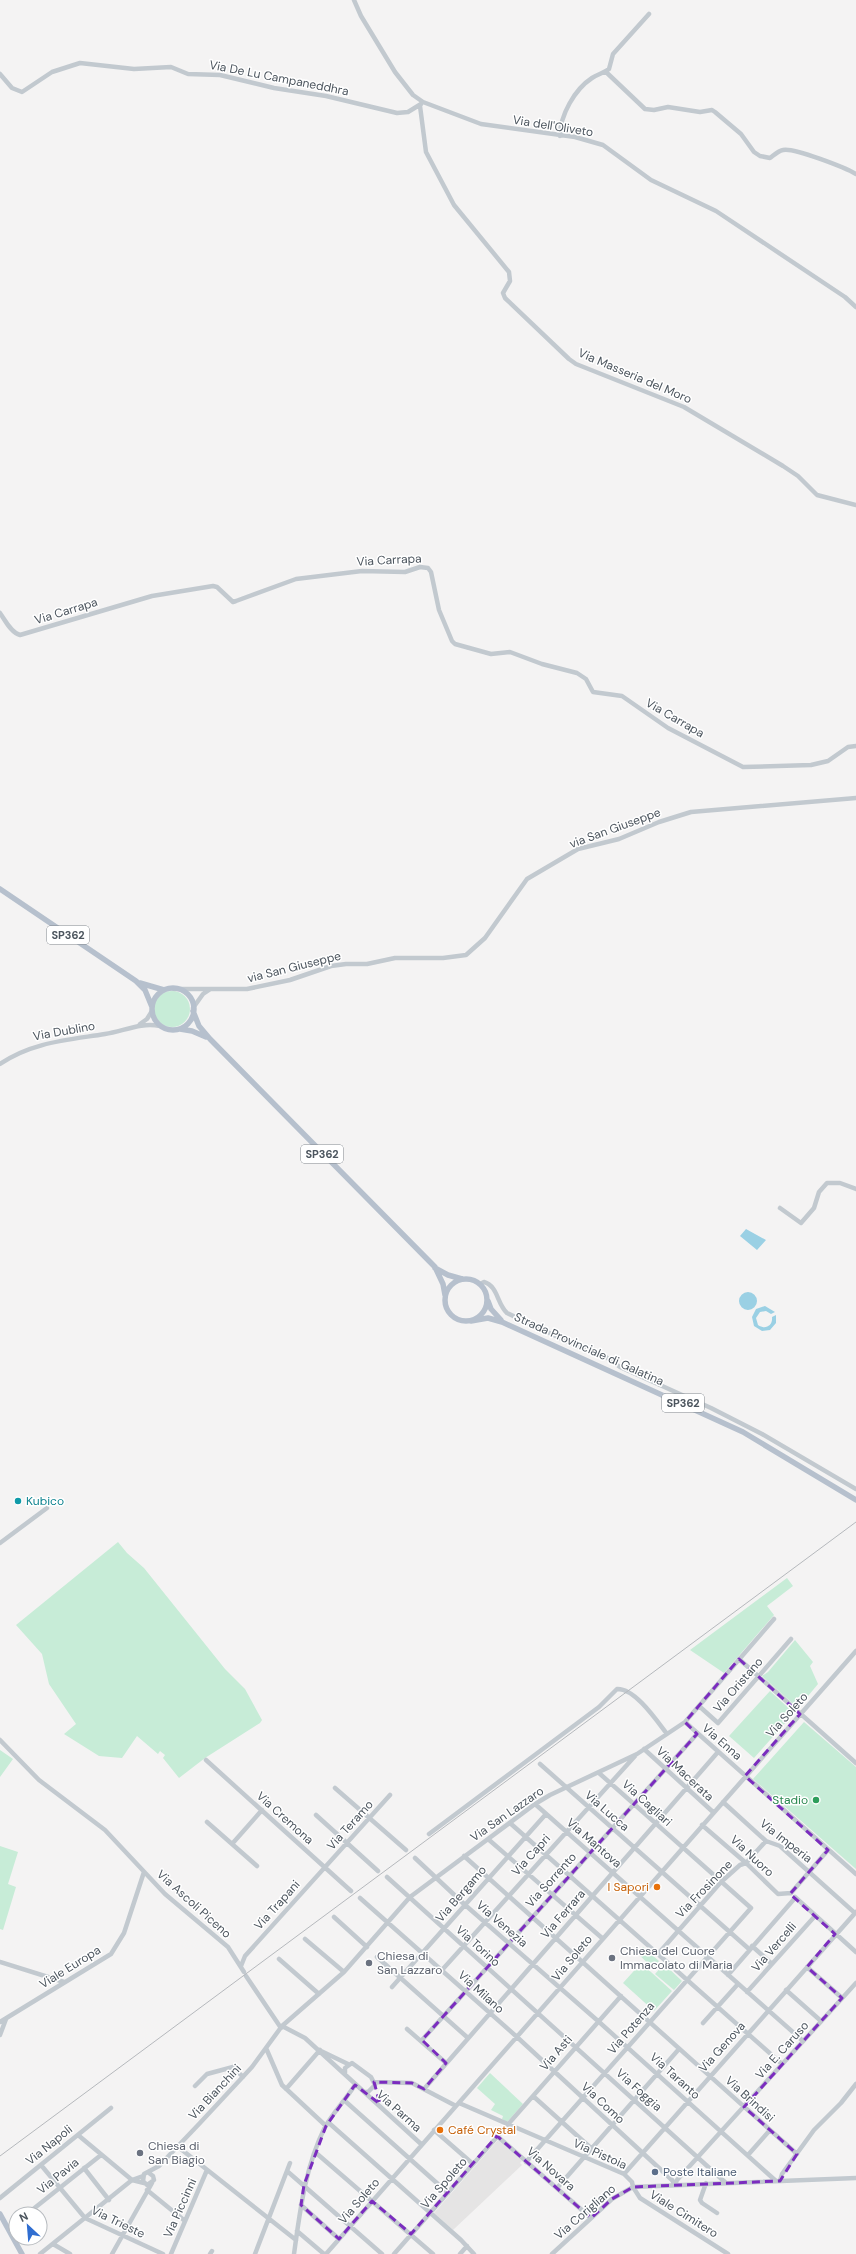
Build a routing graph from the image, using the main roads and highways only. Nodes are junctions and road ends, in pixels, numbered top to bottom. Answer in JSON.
{"nodes":[{"id":1,"x":0,"y":889,"type":"edge"},
{"id":2,"x":136,"y":981,"type":"junction"},
{"id":3,"x":165,"y":990,"type":"junction"},
{"id":4,"x":152,"y":1009,"type":"junction"},
{"id":5,"x":193,"y":1009,"type":"junction"},
{"id":6,"x":180,"y":1029,"type":"junction"},
{"id":7,"x":210,"y":1039,"type":"junction"},
{"id":8,"x":435,"y":1267,"type":"junction"},
{"id":9,"x":463,"y":1279,"type":"junction"},
{"id":10,"x":445,"y":1295,"type":"junction"},
{"id":11,"x":488,"y":1300,"type":"junction"},
{"id":12,"x":471,"y":1321,"type":"junction"},
{"id":13,"x":502,"y":1322,"type":"junction"},
{"id":14,"x":856,"y":1500,"type":"edge"},
{"id":15,"x":0,"y":2214,"type":"edge"},
{"id":16,"x":22,"y":2254,"type":"edge"}],
"edges":[{"from":1,"to":2,"type":"main road","number":"SP362"},
{"from":2,"to":3,"type":"main road","number":"SP362"},
{"from":2,"to":4,"type":"main road","number":"SP362"},
{"from":3,"to":4,"type":"main road"},
{"from":3,"to":5,"type":"main road","name":"Strada Provinciale di Galatina","number":"SP362"},
{"from":4,"to":6,"type":"main road","name":"Strada Provinciale di Galatina","number":"SP362"},
{"from":5,"to":6,"type":"main road"},
{"from":5,"to":7,"type":"main road","name":"Strada Provinciale di Galatina","number":"SP362"},
{"from":6,"to":7,"type":"main road","name":"Strada Provinciale di Galatina","number":"SP362"},
{"from":7,"to":8,"type":"main road","name":"Strada Provinciale di Galatina","number":"SP362"},
{"from":8,"to":9,"type":"main road","name":"Strada Provinciale di Galatina","number":"SP362"},
{"from":8,"to":10,"type":"main road","name":"Strada Provinciale di Galatina","number":"SP362"},
{"from":9,"to":10,"type":"main road"},
{"from":9,"to":11,"type":"main road","name":"Strada Provinciale di Galatina","number":"SP362"},
{"from":10,"to":12,"type":"main road","name":"Strada Provinciale di Galatina","number":"SP362"},
{"from":11,"to":12,"type":"main road"},
{"from":11,"to":13,"type":"main road","name":"Strada Provinciale di Galatina","number":"SP362"},
{"from":12,"to":13,"type":"main road","name":"Strada Provinciale di Galatina","number":"SP362"},
{"from":13,"to":14,"type":"main road","name":"Strada Provinciale di Galatina","number":"SP362"},
{"from":15,"to":16,"type":"main road"}]}
